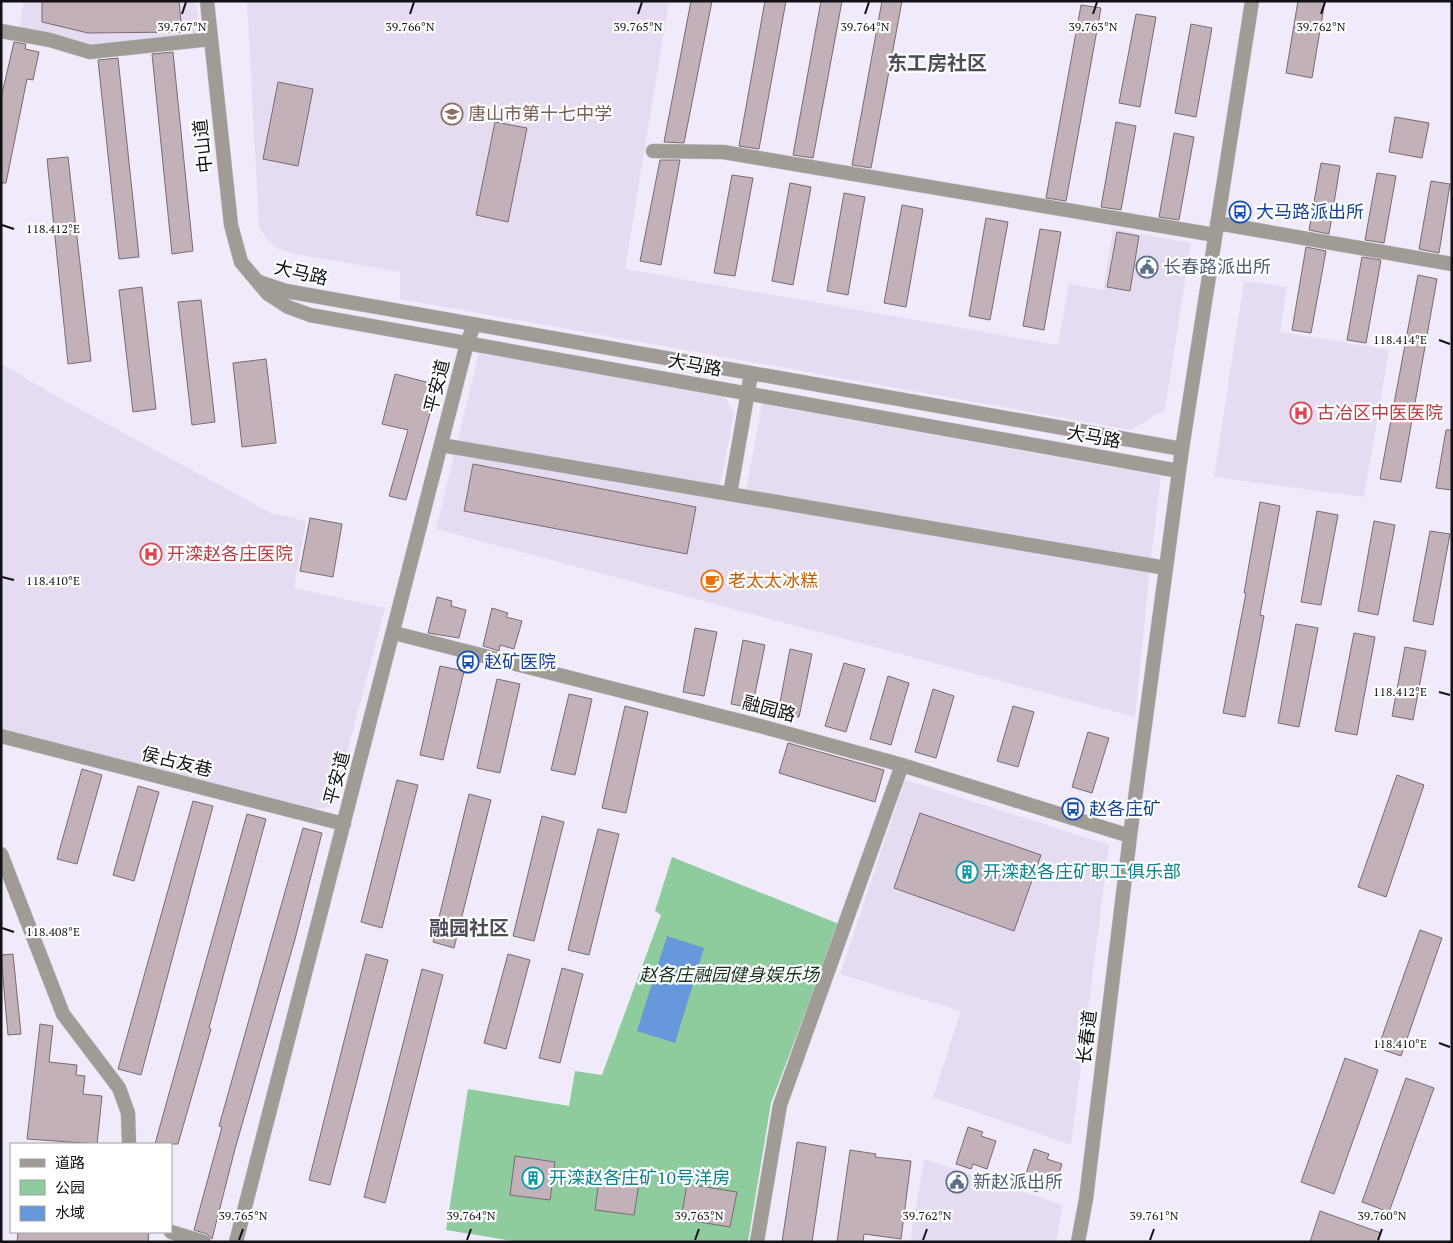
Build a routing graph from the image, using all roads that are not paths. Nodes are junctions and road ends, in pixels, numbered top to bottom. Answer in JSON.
{"nodes":[{"id":1,"x":207,"y":1,"type":"edge"},
{"id":2,"x":1252,"y":1,"type":"edge"},
{"id":3,"x":1,"y":31,"type":"edge"},
{"id":4,"x":211,"y":39,"type":"junction"},
{"id":5,"x":654,"y":151,"type":"dead end"},
{"id":6,"x":1216,"y":229,"type":"junction"},
{"id":7,"x":1452,"y":264,"type":"edge"},
{"id":8,"x":256,"y":281,"type":"junction"},
{"id":9,"x":474,"y":325,"type":"junction"},
{"id":10,"x":467,"y":343,"type":"junction"},
{"id":11,"x":751,"y":374,"type":"junction"},
{"id":12,"x":747,"y":394,"type":"junction"},
{"id":13,"x":441,"y":445,"type":"junction"},
{"id":14,"x":1182,"y":449,"type":"junction"},
{"id":15,"x":1179,"y":471,"type":"junction"},
{"id":16,"x":730,"y":494,"type":"junction"},
{"id":17,"x":1166,"y":568,"type":"junction"},
{"id":18,"x":394,"y":633,"type":"junction"},
{"id":19,"x":1,"y":736,"type":"edge"},
{"id":20,"x":902,"y":765,"type":"junction"},
{"id":21,"x":344,"y":824,"type":"junction"},
{"id":22,"x":1130,"y":836,"type":"junction"},
{"id":23,"x":1,"y":854,"type":"edge"},
{"id":24,"x":129,"y":1143,"type":"edge"},
{"id":25,"x":172,"y":1232,"type":"edge"},
{"id":26,"x":204,"y":1242,"type":"edge"},
{"id":27,"x":236,"y":1242,"type":"edge"},
{"id":28,"x":757,"y":1242,"type":"edge"},
{"id":29,"x":1078,"y":1242,"type":"edge"}],
"edges":[{"from":1,"to":4,"type":"street","name":"中山道"},
{"from":2,"to":6,"type":"street","name":"长春道"},
{"from":3,"to":4,"type":"street"},
{"from":4,"to":8,"type":"street","name":"中山道"},
{"from":5,"to":6,"type":"street"},
{"from":6,"to":7,"type":"street"},
{"from":6,"to":14,"type":"street","name":"长春道"},
{"from":8,"to":9,"type":"street","name":"大马路"},
{"from":8,"to":10,"type":"street","name":"大马路"},
{"from":9,"to":10,"type":"street","name":"平安道"},
{"from":9,"to":11,"type":"street","name":"大马路"},
{"from":10,"to":12,"type":"street","name":"大马路"},
{"from":10,"to":13,"type":"street","name":"平安道"},
{"from":11,"to":12,"type":"street"},
{"from":11,"to":14,"type":"street","name":"大马路"},
{"from":12,"to":15,"type":"street","name":"大马路"},
{"from":12,"to":16,"type":"street"},
{"from":13,"to":16,"type":"street"},
{"from":13,"to":18,"type":"street","name":"平安道"},
{"from":14,"to":15,"type":"street","name":"长春道"},
{"from":15,"to":17,"type":"street","name":"长春道"},
{"from":16,"to":17,"type":"street"},
{"from":17,"to":22,"type":"street","name":"长春道"},
{"from":18,"to":20,"type":"street","name":"融园路"},
{"from":18,"to":21,"type":"street","name":"平安道"},
{"from":19,"to":21,"type":"street","name":"侯占友巷"},
{"from":20,"to":22,"type":"street","name":"融园路"},
{"from":20,"to":28,"type":"street"},
{"from":21,"to":27,"type":"street","name":"平安道"},
{"from":22,"to":29,"type":"street","name":"长春道"},
{"from":23,"to":24,"type":"street"},
{"from":25,"to":26,"type":"street"}]}
